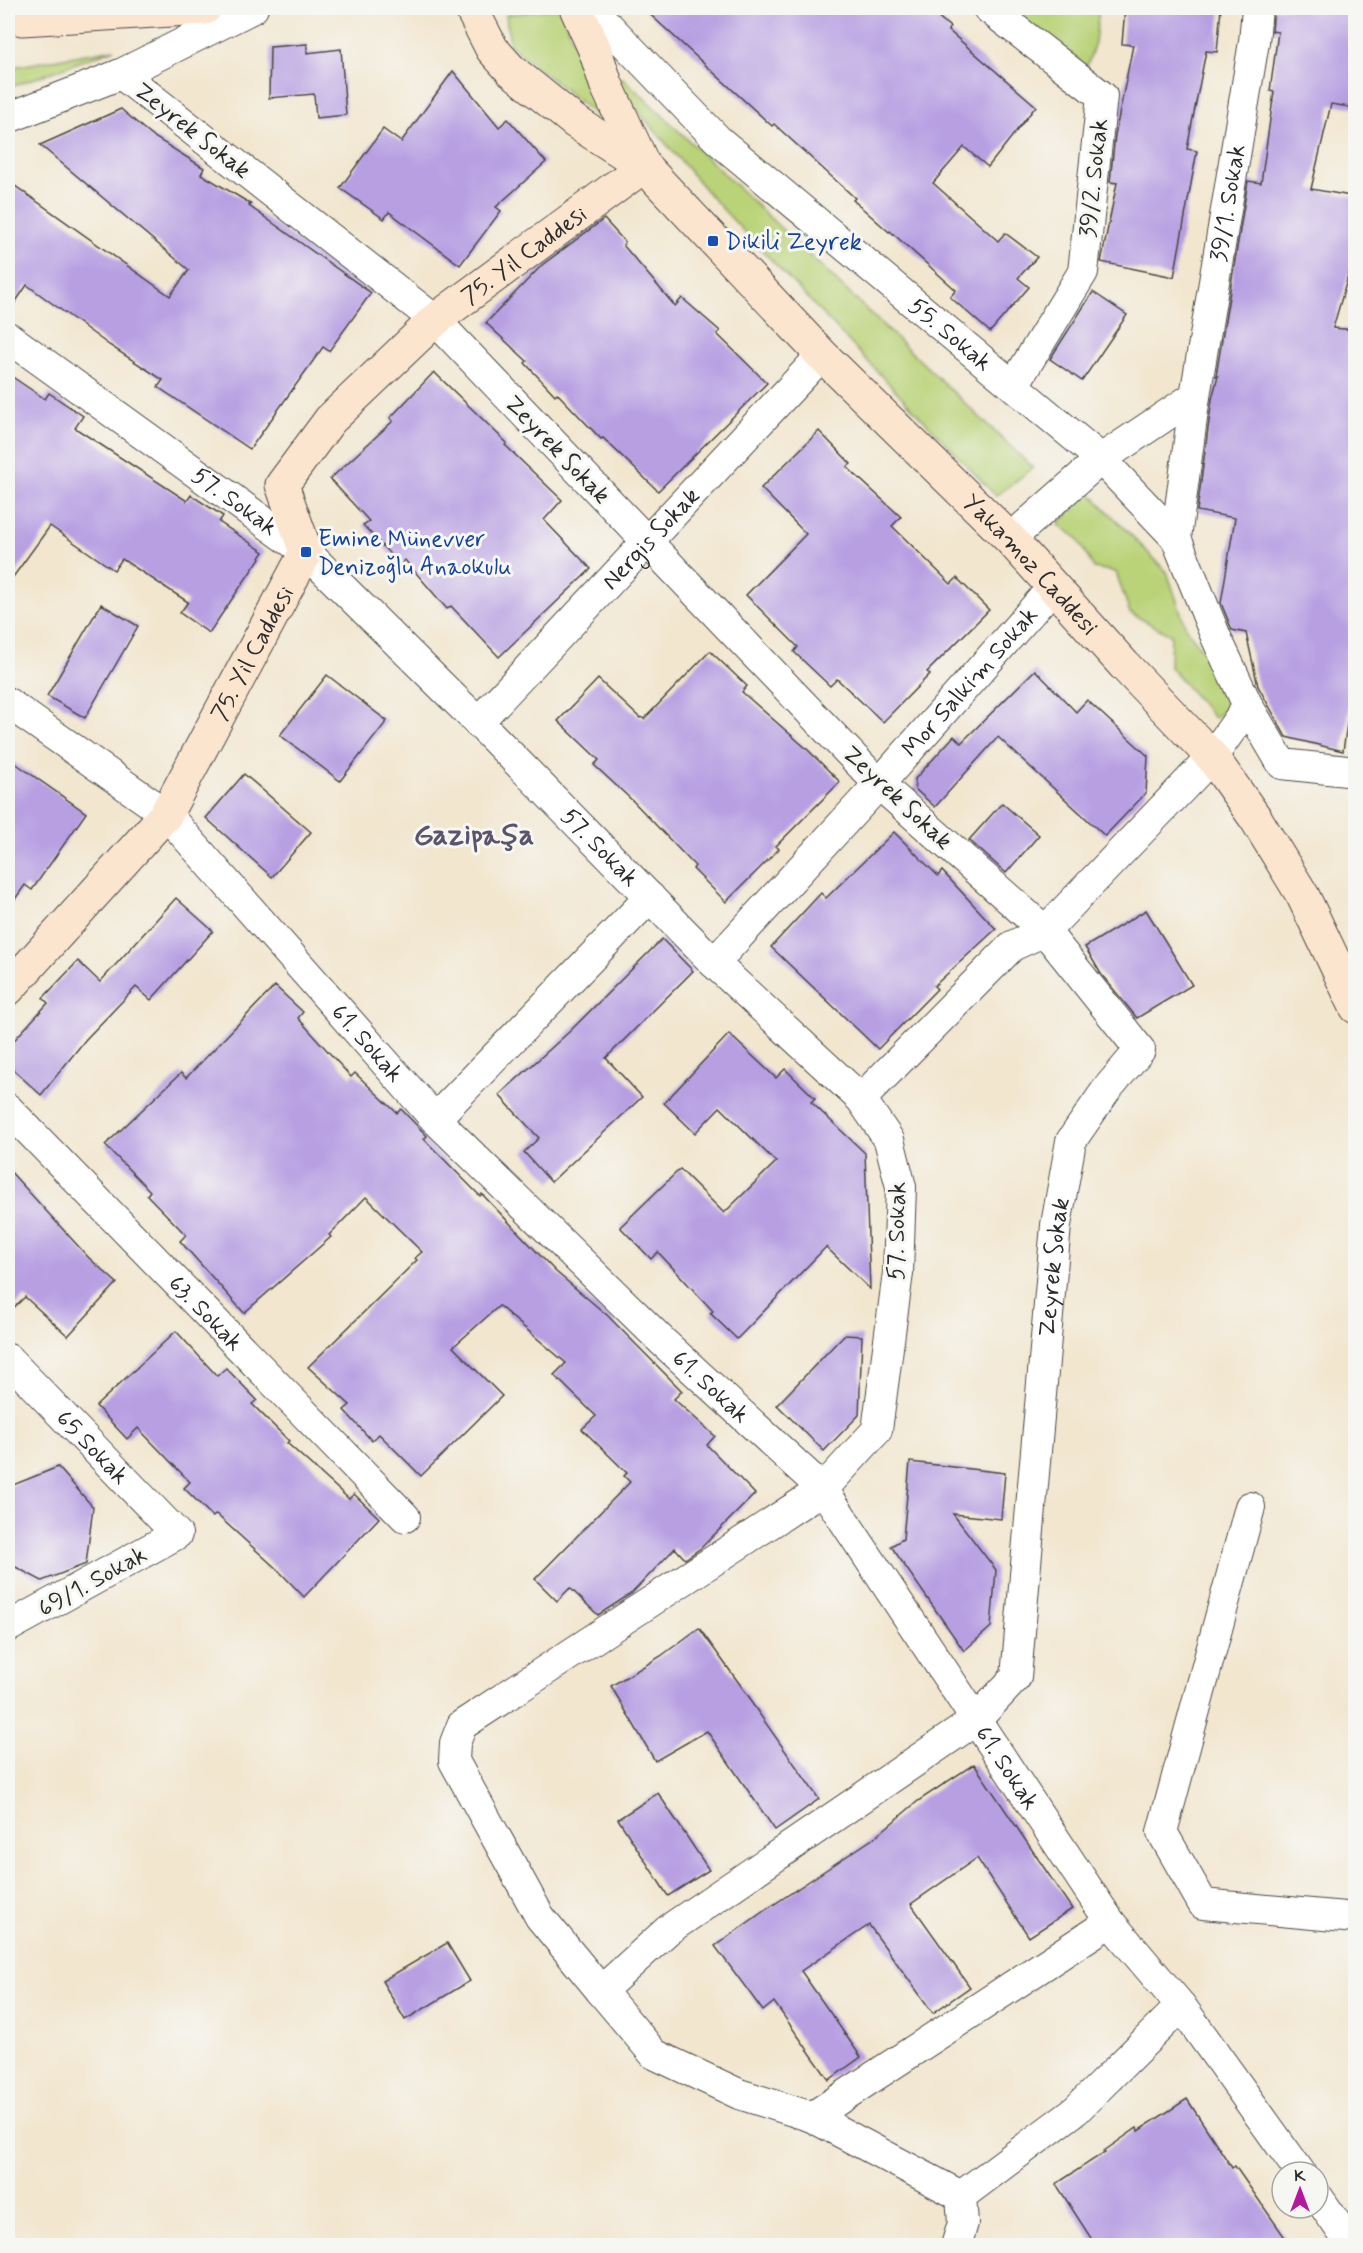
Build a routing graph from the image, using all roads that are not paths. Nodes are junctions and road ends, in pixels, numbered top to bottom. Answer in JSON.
{"nodes":[{"id":1,"x":75,"y":8,"type":"edge"},
{"id":2,"x":205,"y":8,"type":"edge"},
{"id":3,"x":253,"y":8,"type":"edge"},
{"id":4,"x":471,"y":8,"type":"edge"},
{"id":5,"x":576,"y":8,"type":"edge"},
{"id":6,"x":591,"y":8,"type":"edge"},
{"id":7,"x":988,"y":8,"type":"edge"},
{"id":8,"x":1257,"y":8,"type":"edge"},
{"id":9,"x":15,"y":20,"type":"edge"},
{"id":10,"x":121,"y":74,"type":"junction"},
{"id":11,"x":8,"y":118,"type":"edge"},
{"id":12,"x":644,"y":166,"type":"junction"},
{"id":13,"x":435,"y":320,"type":"junction"},
{"id":14,"x":8,"y":337,"type":"edge"},
{"id":15,"x":822,"y":355,"type":"junction"},
{"id":16,"x":1014,"y":385,"type":"junction"},
{"id":17,"x":1195,"y":396,"type":"junction"},
{"id":18,"x":1101,"y":459,"type":"junction"},
{"id":19,"x":1176,"y":538,"type":"junction"},
{"id":20,"x":1010,"y":539,"type":"junction"},
{"id":21,"x":647,"y":542,"type":"junction"},
{"id":22,"x":306,"y":552,"type":"junction"},
{"id":23,"x":1054,"y":586,"type":"junction"},
{"id":24,"x":8,"y":703,"type":"edge"},
{"id":25,"x":1248,"y":706,"type":"junction"},
{"id":26,"x":478,"y":722,"type":"junction"},
{"id":27,"x":1212,"y":757,"type":"junction"},
{"id":28,"x":1356,"y":772,"type":"edge"},
{"id":29,"x":879,"y":784,"type":"junction"},
{"id":30,"x":166,"y":814,"type":"junction"},
{"id":31,"x":650,"y":897,"type":"junction"},
{"id":32,"x":1045,"y":931,"type":"junction"},
{"id":33,"x":714,"y":963,"type":"junction"},
{"id":34,"x":8,"y":989,"type":"edge"},
{"id":35,"x":1356,"y":1007,"type":"edge"},
{"id":36,"x":861,"y":1100,"type":"junction"},
{"id":37,"x":8,"y":1109,"type":"edge"},
{"id":38,"x":435,"y":1119,"type":"junction"},
{"id":39,"x":8,"y":1359,"type":"edge"},
{"id":40,"x":823,"y":1489,"type":"junction"},
{"id":41,"x":1250,"y":1507,"type":"dead end"},
{"id":42,"x":405,"y":1517,"type":"dead end"},
{"id":43,"x":177,"y":1534,"type":"joint"},
{"id":44,"x":8,"y":1627,"type":"edge"},
{"id":45,"x":976,"y":1720,"type":"junction"},
{"id":46,"x":1356,"y":1918,"type":"edge"},
{"id":47,"x":1110,"y":1922,"type":"junction"},
{"id":48,"x":600,"y":1990,"type":"junction"},
{"id":49,"x":1181,"y":2006,"type":"junction"},
{"id":50,"x":812,"y":2117,"type":"junction"},
{"id":51,"x":1291,"y":2160,"type":"edge"},
{"id":52,"x":961,"y":2196,"type":"junction"},
{"id":53,"x":1330,"y":2214,"type":"edge"},
{"id":54,"x":956,"y":2246,"type":"edge"},
{"id":55,"x":1352,"y":2246,"type":"edge"}],
"edges":[{"from":1,"to":9,"type":"main road"},
{"from":2,"to":9,"type":"main road"},
{"from":3,"to":10,"type":"street"},
{"from":4,"to":12,"type":"main road"},
{"from":5,"to":12,"type":"main road"},
{"from":6,"to":16,"type":"street","name":"55. Sokak"},
{"from":7,"to":16,"type":"street","name":"39/2. Sokak"},
{"from":8,"to":17,"type":"street","name":"39/1. Sokak"},
{"from":10,"to":11,"type":"street"},
{"from":10,"to":13,"type":"street","name":"Zeyrek Sokak"},
{"from":12,"to":13,"type":"main road","name":"75. Yil Caddesi"},
{"from":12,"to":15,"type":"main road","name":"Yakamoz Caddesi"},
{"from":13,"to":21,"type":"street","name":"Zeyrek Sokak"},
{"from":13,"to":22,"type":"main road","name":"75. Yil Caddesi"},
{"from":14,"to":22,"type":"street","name":"57. Sokak"},
{"from":15,"to":20,"type":"main road","name":"Yakamoz Caddesi"},
{"from":15,"to":21,"type":"street","name":"Nergis Sokak"},
{"from":16,"to":18,"type":"street","name":"55. Sokak"},
{"from":17,"to":18,"type":"street"},
{"from":17,"to":19,"type":"street","name":"39/1. Sokak"},
{"from":18,"to":19,"type":"street","name":"55. Sokak"},
{"from":18,"to":20,"type":"street"},
{"from":19,"to":25,"type":"street","name":"55. Sokak"},
{"from":20,"to":23,"type":"main road","name":"Yakamoz Caddesi"},
{"from":21,"to":26,"type":"street","name":"Nergis Sokak"},
{"from":21,"to":29,"type":"street","name":"Zeyrek Sokak"},
{"from":22,"to":26,"type":"street","name":"57. Sokak"},
{"from":22,"to":30,"type":"main road","name":"75. Yil Caddesi"},
{"from":23,"to":27,"type":"main road","name":"Yakamoz Caddesi"},
{"from":23,"to":29,"type":"street","name":"Mor Salkim Sokak"},
{"from":24,"to":30,"type":"street","name":"61. Sokak"},
{"from":25,"to":27,"type":"street"},
{"from":25,"to":28,"type":"street","name":"55. Sokak"},
{"from":26,"to":31,"type":"street","name":"57. Sokak"},
{"from":27,"to":32,"type":"street"},
{"from":27,"to":35,"type":"main road","name":"Yakamoz Caddesi"},
{"from":29,"to":32,"type":"street","name":"Zeyrek Sokak"},
{"from":29,"to":33,"type":"street","name":"Mor Salkim Sokak"},
{"from":30,"to":34,"type":"main road","name":"75. Yil Caddesi"},
{"from":30,"to":38,"type":"street","name":"61. Sokak"},
{"from":31,"to":33,"type":"street","name":"57. Sokak"},
{"from":31,"to":38,"type":"street"},
{"from":32,"to":36,"type":"street"},
{"from":32,"to":45,"type":"street","name":"Zeyrek Sokak"},
{"from":33,"to":36,"type":"street","name":"57. Sokak"},
{"from":36,"to":40,"type":"street","name":"57. Sokak"},
{"from":37,"to":42,"type":"street","name":"63. Sokak"},
{"from":38,"to":40,"type":"street","name":"61. Sokak"},
{"from":39,"to":43,"type":"street","name":"65 Sokak"},
{"from":40,"to":45,"type":"street","name":"61. Sokak"},
{"from":40,"to":48,"type":"street","name":"57. Sokak"},
{"from":41,"to":46,"type":"street"},
{"from":43,"to":44,"type":"street","name":"69/1. Sokak"},
{"from":45,"to":47,"type":"street","name":"61. Sokak"},
{"from":45,"to":48,"type":"street"},
{"from":47,"to":49,"type":"street","name":"61. Sokak"},
{"from":47,"to":50,"type":"street"},
{"from":48,"to":50,"type":"street","name":"57. Sokak"},
{"from":49,"to":51,"type":"street","name":"61. Sokak"},
{"from":49,"to":52,"type":"street"},
{"from":50,"to":52,"type":"street","name":"57. Sokak"},
{"from":52,"to":54,"type":"street"},
{"from":53,"to":55,"type":"street"}]}
